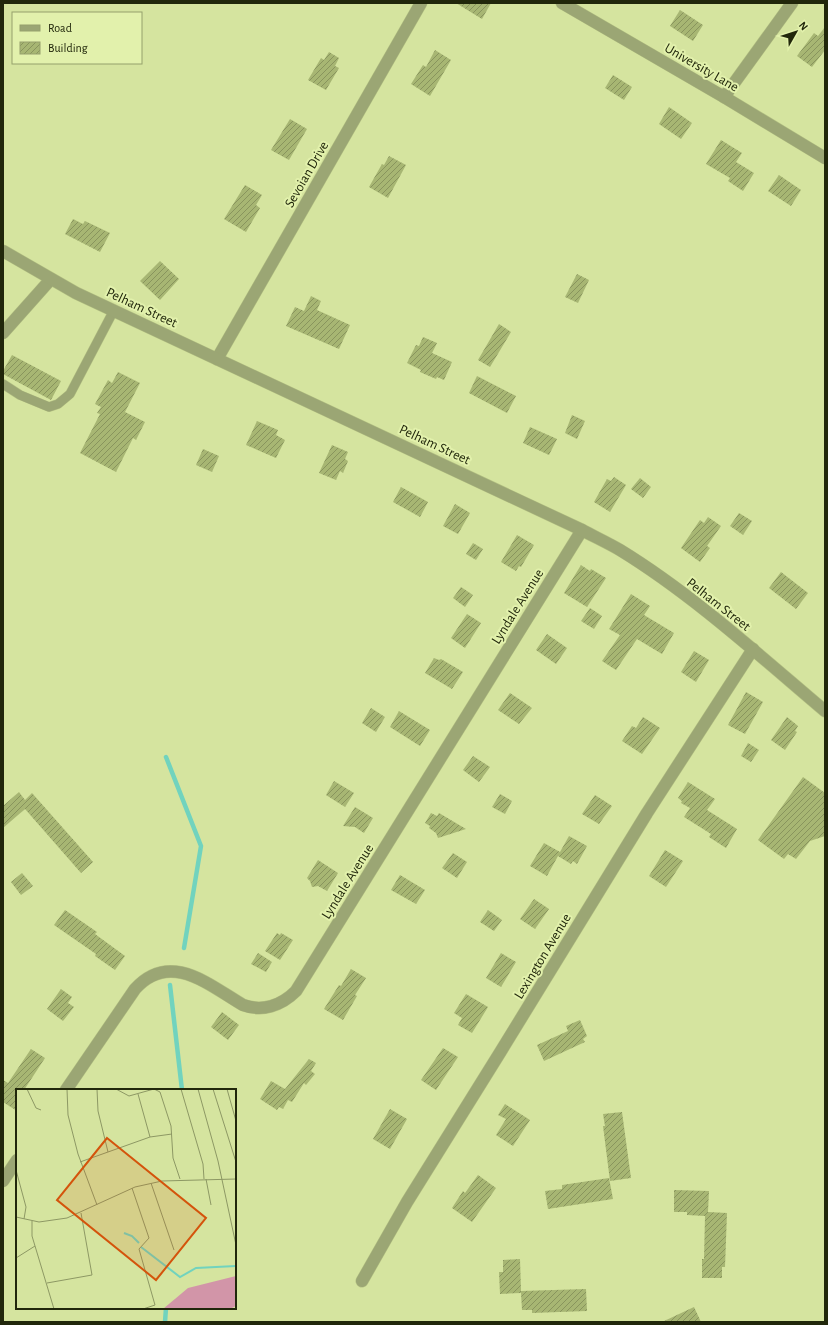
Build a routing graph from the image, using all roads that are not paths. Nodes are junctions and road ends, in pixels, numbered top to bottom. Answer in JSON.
{"nodes":[{"id":1,"x":420,"y":3,"type":"edge"},
{"id":2,"x":562,"y":3,"type":"edge"},
{"id":3,"x":792,"y":3,"type":"edge"},
{"id":4,"x":724,"y":97,"type":"junction"},
{"id":5,"x":825,"y":158,"type":"edge"},
{"id":6,"x":3,"y":251,"type":"edge"},
{"id":7,"x":51,"y":279,"type":"junction"},
{"id":8,"x":114,"y":310,"type":"junction"},
{"id":9,"x":3,"y":333,"type":"edge"},
{"id":10,"x":217,"y":359,"type":"junction"},
{"id":11,"x":3,"y":384,"type":"edge"},
{"id":12,"x":582,"y":530,"type":"junction"},
{"id":13,"x":753,"y":650,"type":"junction"},
{"id":14,"x":825,"y":711,"type":"edge"},
{"id":15,"x":67,"y":1089,"type":"edge"},
{"id":16,"x":16,"y":1162,"type":"edge"},
{"id":17,"x":3,"y":1181,"type":"edge"},
{"id":18,"x":362,"y":1281,"type":"dead end"}],
"edges":[{"from":1,"to":10,"type":"street","name":"Sevoian Drive"},
{"from":2,"to":4,"type":"street","name":"University Lane"},
{"from":3,"to":4,"type":"street"},
{"from":4,"to":5,"type":"street","name":"University Lane"},
{"from":6,"to":7,"type":"street","name":"Pelham Street"},
{"from":7,"to":8,"type":"street","name":"Pelham Street"},
{"from":7,"to":9,"type":"street"},
{"from":8,"to":10,"type":"street","name":"Pelham Street"},
{"from":8,"to":11,"type":"lane"},
{"from":10,"to":12,"type":"street","name":"Pelham Street"},
{"from":12,"to":13,"type":"street","name":"Pelham Street"},
{"from":12,"to":15,"type":"street","name":"Lyndale Avenue"},
{"from":13,"to":14,"type":"street","name":"Pelham Street"},
{"from":13,"to":18,"type":"street","name":"Lexington Avenue"},
{"from":16,"to":17,"type":"street"}]}
